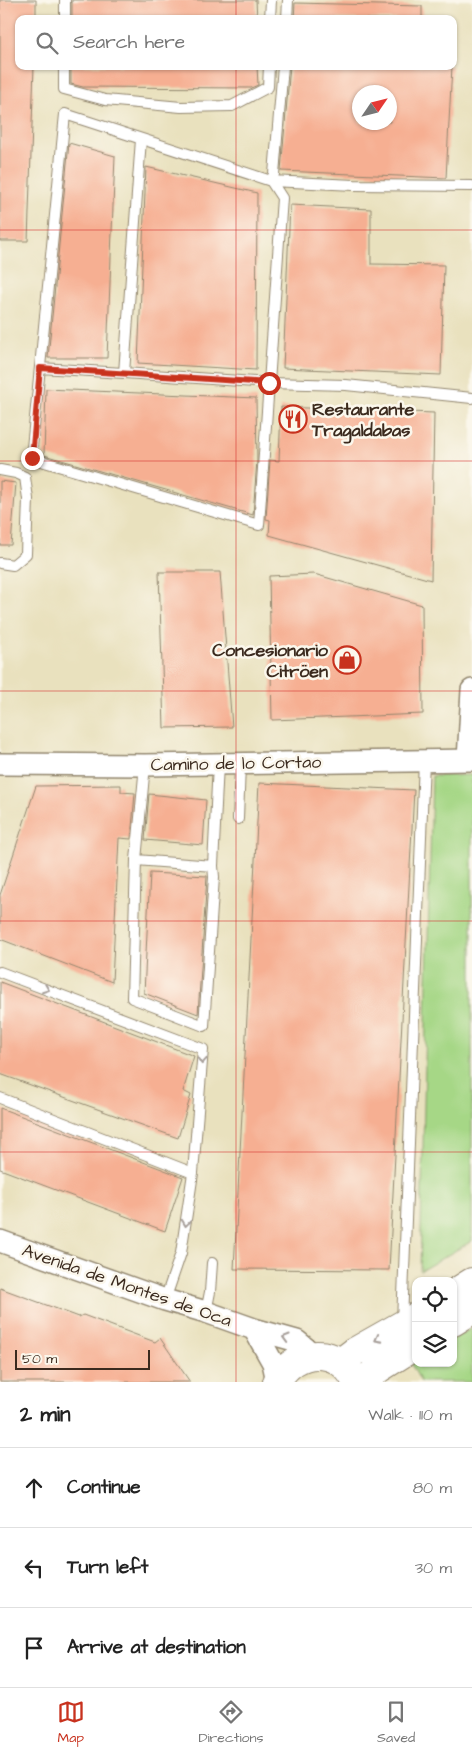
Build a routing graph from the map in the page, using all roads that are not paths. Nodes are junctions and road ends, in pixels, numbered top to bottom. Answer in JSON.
{"nodes":[{"id":1,"x":65,"y":0,"type":"edge"},
{"id":2,"x":271,"y":0,"type":"edge"},
{"id":3,"x":288,"y":0,"type":"edge"},
{"id":4,"x":65,"y":15,"type":"edge"},
{"id":5,"x":270,"y":15,"type":"edge"},
{"id":6,"x":287,"y":15,"type":"edge"},
{"id":7,"x":64,"y":70,"type":"edge"},
{"id":8,"x":268,"y":70,"type":"edge"},
{"id":9,"x":283,"y":70,"type":"edge"},
{"id":10,"x":141,"y":139,"type":"junction"},
{"id":11,"x":271,"y":181,"type":"junction"},
{"id":12,"x":472,"y":186,"type":"edge"},
{"id":13,"x":40,"y":368,"type":"junction"},
{"id":14,"x":124,"y":373,"type":"junction"},
{"id":15,"x":269,"y":383,"type":"junction"},
{"id":16,"x":472,"y":398,"type":"edge"},
{"id":17,"x":0,"y":470,"type":"edge"},
{"id":18,"x":0,"y":563,"type":"edge"},
{"id":19,"x":472,"y":690,"type":"edge"},
{"id":20,"x":424,"y":760,"type":"junction"},
{"id":21,"x":470,"y":760,"type":"edge"},
{"id":22,"x":0,"y":764,"type":"edge"},
{"id":23,"x":218,"y":764,"type":"junction"},
{"id":24,"x":240,"y":764,"type":"junction"},
{"id":25,"x":145,"y":765,"type":"junction"},
{"id":26,"x":238,"y":819,"type":"dead end"},
{"id":27,"x":136,"y":860,"type":"junction"},
{"id":28,"x":213,"y":866,"type":"junction"},
{"id":29,"x":0,"y":972,"type":"edge"},
{"id":30,"x":0,"y":1098,"type":"edge"},
{"id":31,"x":193,"y":1173,"type":"junction"},
{"id":32,"x":0,"y":1241,"type":"edge"},
{"id":33,"x":212,"y":1262,"type":"dead end"},
{"id":34,"x":472,"y":1282,"type":"edge"},
{"id":35,"x":457,"y":1291,"type":"edge"},
{"id":36,"x":165,"y":1300,"type":"junction"},
{"id":37,"x":472,"y":1310,"type":"edge"},
{"id":38,"x":206,"y":1312,"type":"junction"},
{"id":39,"x":457,"y":1319,"type":"edge"},
{"id":40,"x":254,"y":1329,"type":"junction"},
{"id":41,"x":411,"y":1329,"type":"edge"},
{"id":42,"x":314,"y":1355,"type":"junction"},
{"id":43,"x":348,"y":1372,"type":"edge"},
{"id":44,"x":277,"y":1381,"type":"edge"},
{"id":45,"x":365,"y":1382,"type":"edge"}],
"edges":[{"from":1,"to":4,"type":"lane"},
{"from":2,"to":5,"type":"lane"},
{"from":3,"to":6,"type":"lane"},
{"from":7,"to":8,"type":"lane"},
{"from":9,"to":11,"type":"lane"},
{"from":10,"to":11,"type":"lane"},
{"from":10,"to":13,"type":"lane"},
{"from":10,"to":14,"type":"lane"},
{"from":11,"to":12,"type":"lane"},
{"from":11,"to":15,"type":"lane"},
{"from":13,"to":14,"type":"lane"},
{"from":13,"to":15,"type":"lane"},
{"from":14,"to":15,"type":"lane"},
{"from":15,"to":16,"type":"lane"},
{"from":17,"to":18,"type":"lane"},
{"from":19,"to":21,"type":"street"},
{"from":20,"to":21,"type":"street","name":"Camino de lo Cortao"},
{"from":20,"to":24,"type":"street","name":"Camino de lo Cortao"},
{"from":20,"to":41,"type":"lane"},
{"from":22,"to":25,"type":"street","name":"Camino de lo Cortao"},
{"from":23,"to":24,"type":"street","name":"Camino de lo Cortao"},
{"from":23,"to":25,"type":"street","name":"Camino de lo Cortao"},
{"from":23,"to":28,"type":"lane"},
{"from":24,"to":26,"type":"lane"},
{"from":25,"to":27,"type":"lane"},
{"from":27,"to":28,"type":"lane"},
{"from":27,"to":28,"type":"lane"},
{"from":29,"to":31,"type":"lane","one_way":true},
{"from":30,"to":31,"type":"lane"},
{"from":31,"to":36,"type":"lane","one_way":true},
{"from":32,"to":36,"type":"street","name":"Avenida de Montes de Oca"},
{"from":33,"to":38,"type":"lane"},
{"from":34,"to":35,"type":"main road"},
{"from":36,"to":38,"type":"street","name":"Avenida de Montes de Oca"},
{"from":37,"to":39,"type":"main road"},
{"from":38,"to":40,"type":"street","name":"Avenida de Montes de Oca"},
{"from":42,"to":40,"type":"street","name":"Avenida de Montes de Oca","one_way":true},
{"from":40,"to":44,"type":"street","name":"Avenida de Montes de Oca"},
{"from":41,"to":43,"type":"main road","one_way":true},
{"from":41,"to":45,"type":"main road"},
{"from":42,"to":43,"type":"main road"},
{"from":42,"to":44,"type":"main road"}]}
